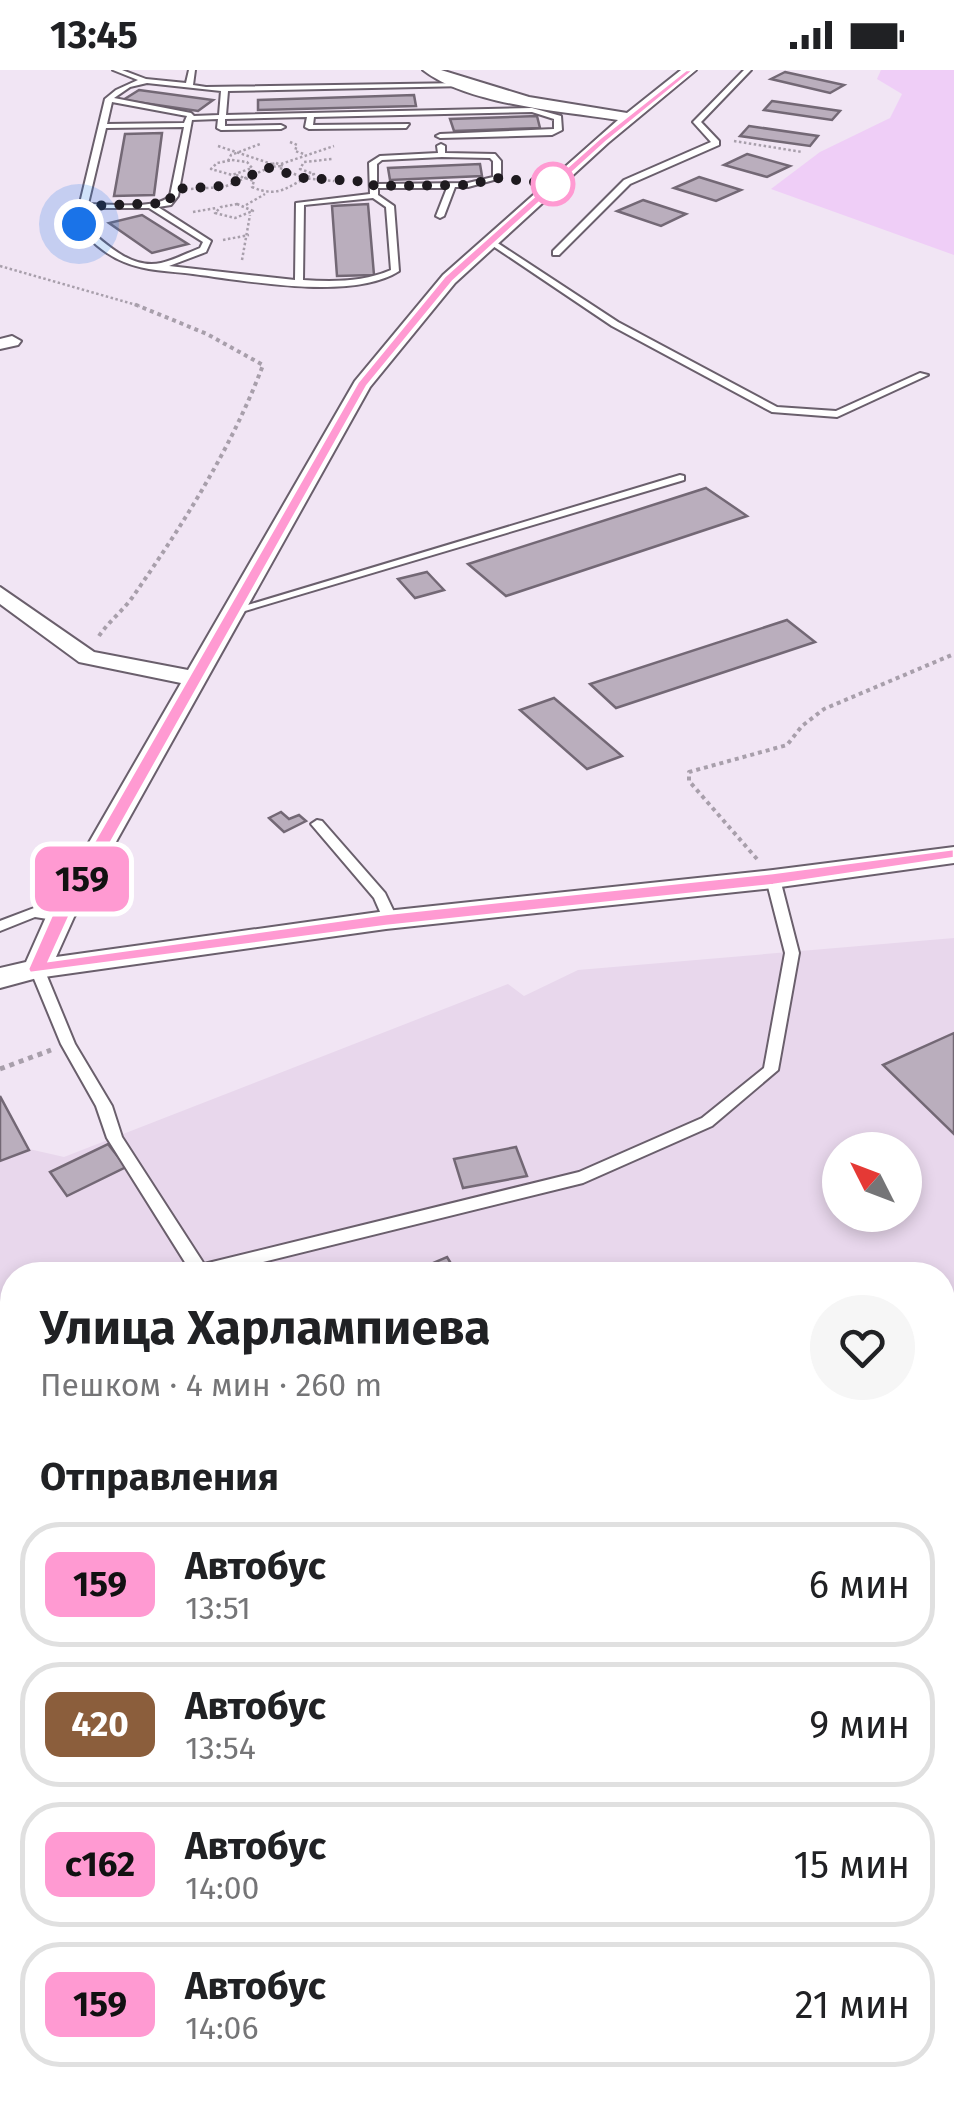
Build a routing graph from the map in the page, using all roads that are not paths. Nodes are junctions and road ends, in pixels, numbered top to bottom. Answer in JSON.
{"nodes":[{"id":1,"x":116,"y":70,"type":"edge"},
{"id":2,"x":192,"y":70,"type":"edge"},
{"id":3,"x":430,"y":70,"type":"edge"},
{"id":4,"x":690,"y":70,"type":"edge"},
{"id":5,"x":748,"y":70,"type":"edge"},
{"id":6,"x":142,"y":80,"type":"junction"},
{"id":7,"x":190,"y":86,"type":"junction"},
{"id":8,"x":461,"y":86,"type":"junction"},
{"id":9,"x":225,"y":89,"type":"junction"},
{"id":10,"x":109,"y":99,"type":"junction"},
{"id":11,"x":439,"y":112,"type":"junction"},
{"id":12,"x":311,"y":115,"type":"junction"},
{"id":13,"x":222,"y":117,"type":"junction"},
{"id":14,"x":632,"y":118,"type":"junction"},
{"id":15,"x":188,"y":121,"type":"junction"},
{"id":16,"x":103,"y":126,"type":"junction"},
{"id":17,"x":406,"y":126,"type":"dead end"},
{"id":18,"x":280,"y":127,"type":"dead end"},
{"id":19,"x":440,"y":136,"type":"junction"},
{"id":20,"x":442,"y":155,"type":"junction"},
{"id":21,"x":452,"y":185,"type":"junction"},
{"id":22,"x":373,"y":188,"type":"junction"},
{"id":23,"x":84,"y":206,"type":"junction"},
{"id":24,"x":151,"y":206,"type":"junction"},
{"id":25,"x":440,"y":216,"type":"dead end"},
{"id":26,"x":490,"y":240,"type":"junction"},
{"id":27,"x":556,"y":253,"type":"dead end"},
{"id":28,"x":158,"y":267,"type":"junction"},
{"id":29,"x":298,"y":282,"type":"junction"},
{"id":30,"x":924,"y":374,"type":"dead end"},
{"id":31,"x":680,"y":478,"type":"dead end"},
{"id":32,"x":0,"y":594,"type":"edge"},
{"id":33,"x":234,"y":611,"type":"junction"},
{"id":34,"x":197,"y":679,"type":"junction"},
{"id":35,"x":317,"y":824,"type":"dead end"},
{"id":36,"x":954,"y":855,"type":"edge"},
{"id":37,"x":773,"y":879,"type":"junction"},
{"id":38,"x":60,"y":917,"type":"junction"},
{"id":39,"x":386,"y":920,"type":"junction"},
{"id":40,"x":0,"y":926,"type":"edge"},
{"id":41,"x":37,"y":969,"type":"junction"},
{"id":42,"x":0,"y":978,"type":"edge"},
{"id":43,"x":194,"y":1262,"type":"edge"},
{"id":44,"x":245,"y":1262,"type":"edge"}],
"edges":[{"from":1,"to":6,"type":"lane"},
{"from":2,"to":7,"type":"lane"},
{"from":3,"to":8,"type":"street"},
{"from":4,"to":14,"type":"street"},
{"from":5,"to":27,"type":"lane"},
{"from":6,"to":7,"type":"lane"},
{"from":6,"to":10,"type":"lane"},
{"from":7,"to":9,"type":"lane"},
{"from":8,"to":9,"type":"lane"},
{"from":8,"to":11,"type":"lane"},
{"from":8,"to":14,"type":"street"},
{"from":9,"to":13,"type":"lane"},
{"from":10,"to":15,"type":"lane"},
{"from":10,"to":16,"type":"lane"},
{"from":11,"to":12,"type":"lane"},
{"from":11,"to":19,"type":"lane"},
{"from":11,"to":19,"type":"lane"},
{"from":12,"to":13,"type":"lane"},
{"from":12,"to":17,"type":"lane"},
{"from":13,"to":15,"type":"lane"},
{"from":13,"to":18,"type":"lane"},
{"from":14,"to":26,"type":"street"},
{"from":15,"to":16,"type":"lane"},
{"from":15,"to":24,"type":"lane"},
{"from":16,"to":23,"type":"lane"},
{"from":19,"to":20,"type":"lane"},
{"from":20,"to":21,"type":"lane"},
{"from":20,"to":22,"type":"lane"},
{"from":21,"to":22,"type":"lane"},
{"from":21,"to":25,"type":"lane"},
{"from":22,"to":29,"type":"lane"},
{"from":22,"to":29,"type":"lane"},
{"from":23,"to":24,"type":"lane"},
{"from":23,"to":28,"type":"lane"},
{"from":24,"to":28,"type":"lane"},
{"from":26,"to":30,"type":"lane"},
{"from":26,"to":33,"type":"street"},
{"from":28,"to":29,"type":"lane"},
{"from":31,"to":33,"type":"lane"},
{"from":32,"to":34,"type":"street"},
{"from":33,"to":34,"type":"street"},
{"from":34,"to":38,"type":"street"},
{"from":35,"to":39,"type":"lane"},
{"from":36,"to":37,"type":"street"},
{"from":37,"to":39,"type":"street"},
{"from":37,"to":44,"type":"lane"},
{"from":38,"to":40,"type":"lane"},
{"from":38,"to":41,"type":"street"},
{"from":39,"to":41,"type":"street"},
{"from":41,"to":42,"type":"street"},
{"from":41,"to":43,"type":"lane"}]}
